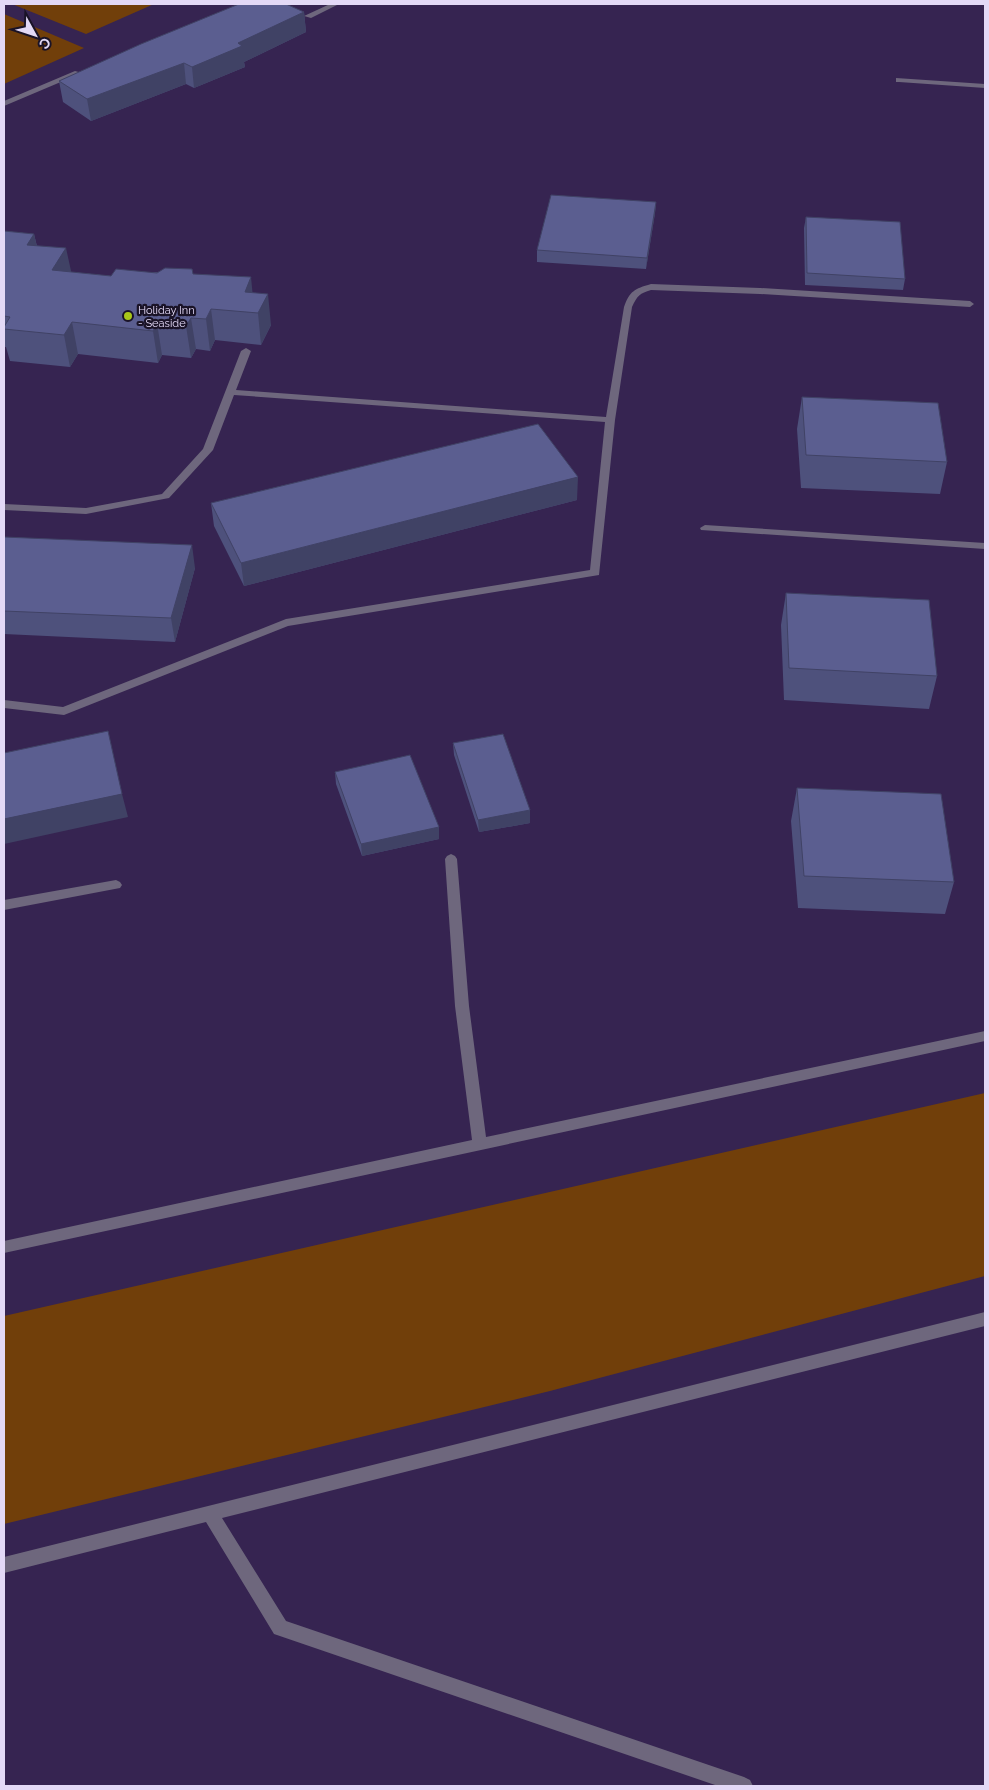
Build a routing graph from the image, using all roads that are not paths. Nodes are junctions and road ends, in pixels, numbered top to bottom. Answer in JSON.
{"nodes":[{"id":1,"x":335,"y":4,"type":"edge"},
{"id":2,"x":308,"y":16,"type":"dead end"},
{"id":3,"x":90,"y":68,"type":"edge"},
{"id":4,"x":899,"y":80,"type":"dead end"},
{"id":5,"x":985,"y":86,"type":"edge"},
{"id":6,"x":4,"y":104,"type":"edge"},
{"id":7,"x":970,"y":304,"type":"dead end"},
{"id":8,"x":246,"y":351,"type":"dead end"},
{"id":9,"x":230,"y":392,"type":"junction"},
{"id":10,"x":610,"y":420,"type":"junction"},
{"id":11,"x":4,"y":507,"type":"edge"},
{"id":12,"x":705,"y":528,"type":"dead end"},
{"id":13,"x":985,"y":546,"type":"edge"},
{"id":14,"x":4,"y":704,"type":"edge"},
{"id":15,"x":451,"y":860,"type":"dead end"},
{"id":16,"x":116,"y":886,"type":"dead end"},
{"id":17,"x":4,"y":905,"type":"edge"},
{"id":18,"x":985,"y":1036,"type":"edge"},
{"id":19,"x":480,"y":1145,"type":"junction"},
{"id":20,"x":4,"y":1247,"type":"edge"},
{"id":21,"x":985,"y":1319,"type":"edge"},
{"id":22,"x":210,"y":1513,"type":"junction"},
{"id":23,"x":4,"y":1565,"type":"edge"},
{"id":24,"x":744,"y":1786,"type":"edge"}],
"edges":[{"from":1,"to":2,"type":"lane"},
{"from":3,"to":6,"type":"lane"},
{"from":4,"to":5,"type":"lane"},
{"from":7,"to":10,"type":"lane"},
{"from":8,"to":9,"type":"lane"},
{"from":9,"to":10,"type":"lane"},
{"from":9,"to":11,"type":"lane"},
{"from":10,"to":14,"type":"lane"},
{"from":12,"to":13,"type":"lane"},
{"from":15,"to":19,"type":"lane"},
{"from":16,"to":17,"type":"lane"},
{"from":18,"to":19,"type":"lane"},
{"from":19,"to":20,"type":"lane"},
{"from":21,"to":22,"type":"lane"},
{"from":22,"to":23,"type":"lane"},
{"from":22,"to":24,"type":"lane"}]}
